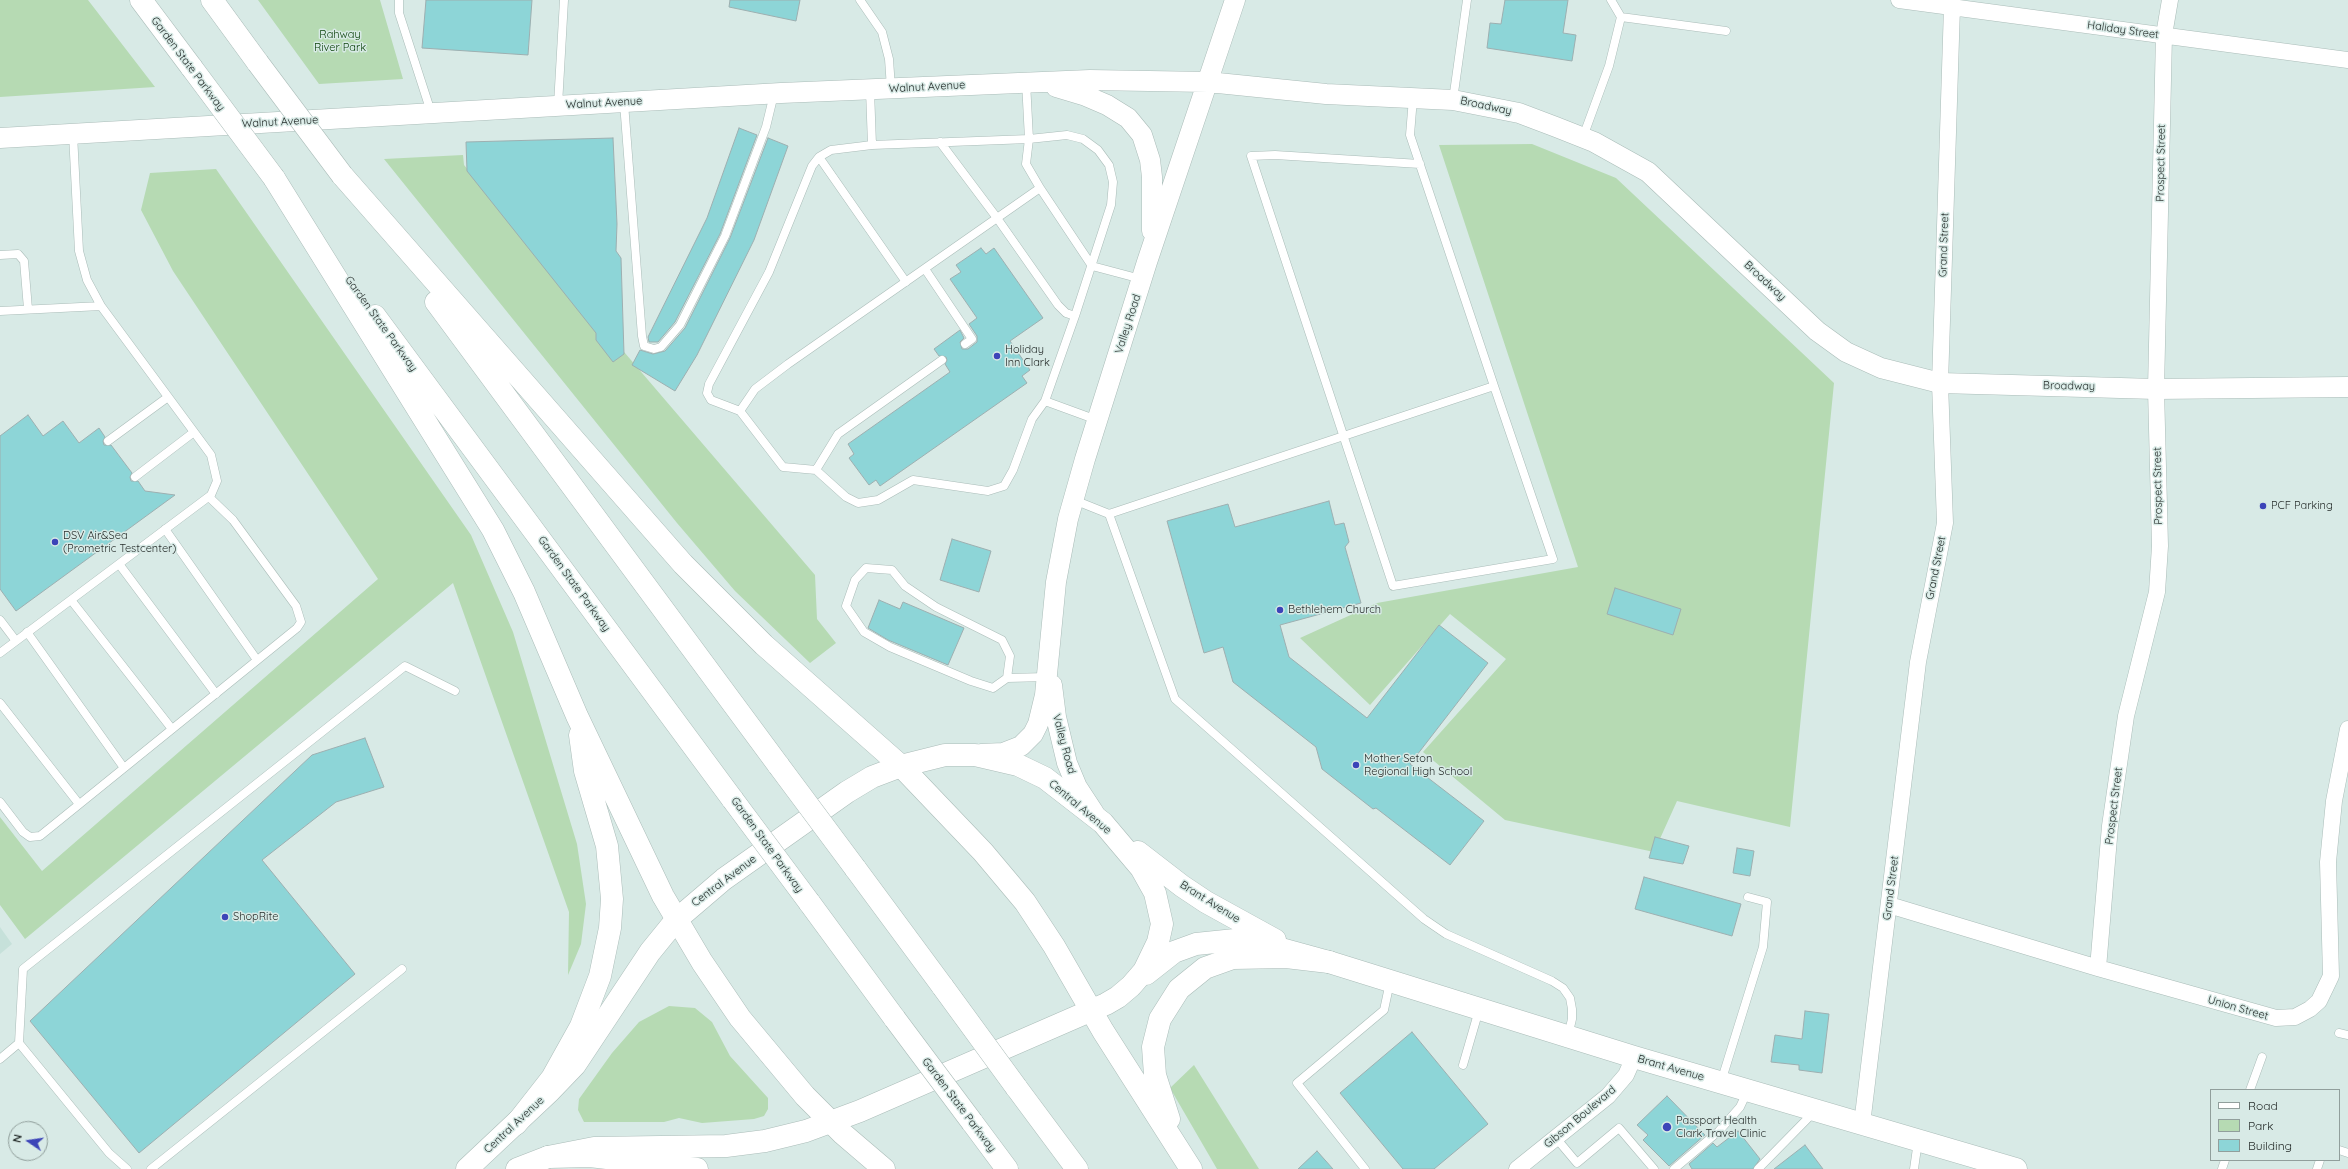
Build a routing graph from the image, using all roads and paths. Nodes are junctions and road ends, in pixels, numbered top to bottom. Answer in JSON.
{"nodes":[{"id":1,"x":141,"y":0,"type":"edge"},
{"id":2,"x":212,"y":0,"type":"edge"},
{"id":3,"x":399,"y":0,"type":"edge"},
{"id":4,"x":564,"y":0,"type":"edge"},
{"id":5,"x":860,"y":0,"type":"edge"},
{"id":6,"x":1236,"y":0,"type":"edge"},
{"id":7,"x":1467,"y":0,"type":"edge"},
{"id":8,"x":1611,"y":0,"type":"edge"},
{"id":9,"x":1899,"y":0,"type":"edge"},
{"id":10,"x":2170,"y":0,"type":"edge"},
{"id":11,"x":1952,"y":7,"type":"junction"},
{"id":12,"x":1621,"y":17,"type":"junction"},
{"id":13,"x":1726,"y":31,"type":"dead end"},
{"id":14,"x":2164,"y":35,"type":"junction"},
{"id":15,"x":2348,"y":60,"type":"edge"},
{"id":16,"x":1026,"y":82,"type":"junction"},
{"id":17,"x":1208,"y":82,"type":"junction"},
{"id":18,"x":870,"y":89,"type":"junction"},
{"id":19,"x":891,"y":89,"type":"junction"},
{"id":20,"x":774,"y":93,"type":"junction"},
{"id":21,"x":1413,"y":97,"type":"junction"},
{"id":22,"x":1454,"y":100,"type":"junction"},
{"id":23,"x":624,"y":102,"type":"junction"},
{"id":24,"x":558,"y":106,"type":"junction"},
{"id":25,"x":431,"y":113,"type":"junction"},
{"id":26,"x":73,"y":134,"type":"junction"},
{"id":27,"x":1582,"y":137,"type":"junction"},
{"id":28,"x":0,"y":138,"type":"edge"},
{"id":29,"x":1029,"y":139,"type":"junction"},
{"id":30,"x":940,"y":142,"type":"junction"},
{"id":31,"x":872,"y":145,"type":"junction"},
{"id":32,"x":819,"y":157,"type":"junction"},
{"id":33,"x":1420,"y":164,"type":"junction"},
{"id":34,"x":342,"y":175,"type":"junction"},
{"id":35,"x":274,"y":178,"type":"junction"},
{"id":36,"x":1040,"y":188,"type":"junction"},
{"id":37,"x":997,"y":218,"type":"junction"},
{"id":38,"x":0,"y":255,"type":"edge"},
{"id":39,"x":1092,"y":266,"type":"junction"},
{"id":40,"x":924,"y":269,"type":"junction"},
{"id":41,"x":1145,"y":270,"type":"junction"},
{"id":42,"x":906,"y":282,"type":"junction"},
{"id":43,"x":101,"y":306,"type":"junction"},
{"id":44,"x":28,"y":309,"type":"junction"},
{"id":45,"x":0,"y":311,"type":"edge"},
{"id":46,"x":1075,"y":316,"type":"junction"},
{"id":47,"x":965,"y":344,"type":"dead end"},
{"id":48,"x":942,"y":360,"type":"dead end"},
{"id":49,"x":1940,"y":383,"type":"junction"},
{"id":50,"x":1494,"y":386,"type":"junction"},
{"id":51,"x":2348,"y":387,"type":"edge"},
{"id":52,"x":2156,"y":389,"type":"junction"},
{"id":53,"x":168,"y":397,"type":"junction"},
{"id":54,"x":1045,"y":401,"type":"junction"},
{"id":55,"x":740,"y":411,"type":"junction"},
{"id":56,"x":1097,"y":420,"type":"junction"},
{"id":57,"x":194,"y":432,"type":"junction"},
{"id":58,"x":1343,"y":436,"type":"junction"},
{"id":59,"x":108,"y":441,"type":"dead end"},
{"id":60,"x":816,"y":470,"type":"junction"},
{"id":61,"x":135,"y":477,"type":"dead end"},
{"id":62,"x":209,"y":497,"type":"junction"},
{"id":63,"x":1074,"y":500,"type":"junction"},
{"id":64,"x":1109,"y":514,"type":"junction"},
{"id":65,"x":165,"y":529,"type":"junction"},
{"id":66,"x":119,"y":564,"type":"junction"},
{"id":67,"x":71,"y":600,"type":"junction"},
{"id":68,"x":0,"y":620,"type":"edge"},
{"id":69,"x":27,"y":632,"type":"junction"},
{"id":70,"x":16,"y":641,"type":"junction"},
{"id":71,"x":0,"y":653,"type":"edge"},
{"id":72,"x":1050,"y":655,"type":"junction"},
{"id":73,"x":257,"y":660,"type":"junction"},
{"id":74,"x":1047,"y":677,"type":"junction"},
{"id":75,"x":1007,"y":678,"type":"junction"},
{"id":76,"x":455,"y":691,"type":"dead end"},
{"id":77,"x":216,"y":694,"type":"junction"},
{"id":78,"x":0,"y":703,"type":"edge"},
{"id":79,"x":577,"y":716,"type":"junction"},
{"id":80,"x":172,"y":729,"type":"junction"},
{"id":81,"x":2348,"y":729,"type":"edge"},
{"id":82,"x":2346,"y":753,"type":"edge"},
{"id":83,"x":975,"y":755,"type":"junction"},
{"id":84,"x":902,"y":766,"type":"junction"},
{"id":85,"x":124,"y":768,"type":"junction"},
{"id":86,"x":0,"y":802,"type":"edge"},
{"id":87,"x":79,"y":804,"type":"junction"},
{"id":88,"x":1103,"y":823,"type":"junction"},
{"id":89,"x":1748,"y":897,"type":"dead end"},
{"id":90,"x":1889,"y":905,"type":"junction"},
{"id":91,"x":676,"y":920,"type":"junction"},
{"id":92,"x":1328,"y":962,"type":"junction"},
{"id":93,"x":2098,"y":968,"type":"junction"},
{"id":94,"x":402,"y":969,"type":"dead end"},
{"id":95,"x":1390,"y":981,"type":"junction"},
{"id":96,"x":1131,"y":986,"type":"junction"},
{"id":97,"x":1479,"y":1009,"type":"junction"},
{"id":98,"x":1091,"y":1010,"type":"junction"},
{"id":99,"x":2339,"y":1033,"type":"dead end"},
{"id":100,"x":2348,"y":1035,"type":"edge"},
{"id":101,"x":1567,"y":1036,"type":"junction"},
{"id":102,"x":19,"y":1043,"type":"junction"},
{"id":103,"x":2262,"y":1056,"type":"dead end"},
{"id":104,"x":1634,"y":1057,"type":"junction"},
{"id":105,"x":0,"y":1058,"type":"edge"},
{"id":106,"x":1463,"y":1065,"type":"dead end"},
{"id":107,"x":1721,"y":1082,"type":"junction"},
{"id":108,"x":2250,"y":1089,"type":"edge"},
{"id":109,"x":1748,"y":1090,"type":"junction"},
{"id":110,"x":1816,"y":1110,"type":"junction"},
{"id":111,"x":831,"y":1122,"type":"junction"},
{"id":112,"x":516,"y":1124,"type":"junction"},
{"id":113,"x":1862,"y":1124,"type":"junction"},
{"id":114,"x":1556,"y":1138,"type":"junction"},
{"id":115,"x":1918,"y":1140,"type":"junction"},
{"id":116,"x":548,"y":1158,"type":"junction"},
{"id":117,"x":127,"y":1169,"type":"edge"},
{"id":118,"x":151,"y":1169,"type":"edge"},
{"id":119,"x":467,"y":1169,"type":"edge"},
{"id":120,"x":517,"y":1169,"type":"edge"},
{"id":121,"x":697,"y":1169,"type":"edge"},
{"id":122,"x":884,"y":1169,"type":"edge"},
{"id":123,"x":1007,"y":1169,"type":"edge"},
{"id":124,"x":1077,"y":1169,"type":"edge"},
{"id":125,"x":1192,"y":1169,"type":"edge"},
{"id":126,"x":1365,"y":1169,"type":"edge"},
{"id":127,"x":1517,"y":1169,"type":"edge"},
{"id":128,"x":1654,"y":1169,"type":"edge"},
{"id":129,"x":1674,"y":1169,"type":"edge"},
{"id":130,"x":1758,"y":1169,"type":"edge"},
{"id":131,"x":1914,"y":1169,"type":"edge"},
{"id":132,"x":2016,"y":1169,"type":"edge"}],
"edges":[{"from":1,"to":35,"type":"main road","name":"Garden State Parkway","bridge":true},
{"from":2,"to":34,"type":"main road","bridge":true},
{"from":3,"to":25,"type":"lane"},
{"from":4,"to":24,"type":"lane"},
{"from":5,"to":19,"type":"lane"},
{"from":6,"to":17,"type":"street","name":"Valley Road"},
{"from":7,"to":22,"type":"lane"},
{"from":8,"to":12,"type":"lane"},
{"from":9,"to":11,"type":"street","name":"Haliday Street"},
{"from":10,"to":14,"type":"street","name":"Prospect Street"},
{"from":11,"to":14,"type":"street","name":"Haliday Street"},
{"from":11,"to":49,"type":"street","name":"Grand Street"},
{"from":12,"to":13,"type":"lane"},
{"from":12,"to":27,"type":"lane"},
{"from":14,"to":15,"type":"street","name":"Haliday Street"},
{"from":14,"to":52,"type":"street","name":"Prospect Street"},
{"from":16,"to":17,"type":"street","name":"Walnut Avenue"},
{"from":16,"to":19,"type":"street","name":"Walnut Avenue"},
{"from":16,"to":29,"type":"lane"},
{"from":16,"to":41,"type":"street"},
{"from":17,"to":21,"type":"street","name":"Broadway"},
{"from":17,"to":41,"type":"street","name":"Valley Road"},
{"from":18,"to":19,"type":"street","name":"Walnut Avenue"},
{"from":18,"to":20,"type":"street","name":"Walnut Avenue"},
{"from":18,"to":31,"type":"lane"},
{"from":20,"to":23,"type":"street","name":"Walnut Avenue"},
{"from":20,"to":23,"type":"lane"},
{"from":21,"to":22,"type":"street","name":"Broadway"},
{"from":21,"to":33,"type":"lane"},
{"from":22,"to":27,"type":"street","name":"Broadway"},
{"from":23,"to":24,"type":"street","name":"Walnut Avenue"},
{"from":24,"to":25,"type":"street","name":"Walnut Avenue"},
{"from":25,"to":26,"type":"street","name":"Walnut Avenue"},
{"from":26,"to":28,"type":"street","name":"Walnut Avenue"},
{"from":26,"to":43,"type":"lane"},
{"from":27,"to":49,"type":"street","name":"Broadway"},
{"from":29,"to":30,"type":"lane"},
{"from":29,"to":36,"type":"lane"},
{"from":29,"to":39,"type":"lane"},
{"from":30,"to":31,"type":"lane"},
{"from":30,"to":37,"type":"lane"},
{"from":31,"to":32,"type":"lane"},
{"from":32,"to":42,"type":"lane"},
{"from":32,"to":55,"type":"lane"},
{"from":33,"to":50,"type":"lane"},
{"from":33,"to":58,"type":"lane"},
{"from":34,"to":84,"type":"main road"},
{"from":34,"to":124,"type":"main road","bridge":true},
{"from":35,"to":79,"type":"main road"},
{"from":35,"to":123,"type":"main road","name":"Garden State Parkway","bridge":true},
{"from":36,"to":37,"type":"lane"},
{"from":36,"to":39,"type":"lane"},
{"from":37,"to":40,"type":"lane"},
{"from":37,"to":46,"type":"lane"},
{"from":38,"to":44,"type":"lane"},
{"from":39,"to":41,"type":"lane"},
{"from":39,"to":46,"type":"lane"},
{"from":40,"to":42,"type":"lane"},
{"from":40,"to":47,"type":"lane"},
{"from":41,"to":56,"type":"street","name":"Valley Road"},
{"from":42,"to":55,"type":"lane"},
{"from":43,"to":44,"type":"lane"},
{"from":43,"to":53,"type":"lane"},
{"from":44,"to":45,"type":"lane"},
{"from":46,"to":54,"type":"lane"},
{"from":48,"to":60,"type":"lane"},
{"from":49,"to":52,"type":"street","name":"Broadway"},
{"from":49,"to":90,"type":"street","name":"Grand Street"},
{"from":50,"to":58,"type":"lane"},
{"from":50,"to":58,"type":"lane"},
{"from":51,"to":52,"type":"street","name":"Broadway"},
{"from":52,"to":93,"type":"street","name":"Prospect Street"},
{"from":53,"to":57,"type":"lane"},
{"from":53,"to":59,"type":"lane"},
{"from":54,"to":56,"type":"lane"},
{"from":54,"to":60,"type":"lane"},
{"from":55,"to":60,"type":"lane"},
{"from":56,"to":63,"type":"street","name":"Valley Road"},
{"from":57,"to":61,"type":"lane"},
{"from":57,"to":62,"type":"lane"},
{"from":58,"to":64,"type":"lane"},
{"from":62,"to":65,"type":"lane"},
{"from":62,"to":73,"type":"lane"},
{"from":63,"to":64,"type":"lane"},
{"from":63,"to":72,"type":"street","name":"Valley Road"},
{"from":64,"to":101,"type":"lane"},
{"from":65,"to":66,"type":"lane"},
{"from":65,"to":73,"type":"lane"},
{"from":66,"to":67,"type":"lane"},
{"from":66,"to":77,"type":"lane"},
{"from":67,"to":69,"type":"lane"},
{"from":67,"to":80,"type":"lane"},
{"from":68,"to":70,"type":"lane"},
{"from":69,"to":70,"type":"lane"},
{"from":69,"to":85,"type":"lane"},
{"from":70,"to":71,"type":"lane"},
{"from":72,"to":74,"type":"street","name":"Valley Road"},
{"from":72,"to":88,"type":"street","name":"Valley Road"},
{"from":73,"to":77,"type":"lane"},
{"from":74,"to":75,"type":"lane"},
{"from":74,"to":83,"type":"street","name":"Valley Road"},
{"from":75,"to":75,"type":"lane"},
{"from":76,"to":102,"type":"lane"},
{"from":77,"to":80,"type":"lane"},
{"from":78,"to":87,"type":"lane"},
{"from":79,"to":91,"type":"main road"},
{"from":79,"to":112,"type":"main road"},
{"from":80,"to":85,"type":"lane"},
{"from":81,"to":82,"type":"street","name":"Union Street"},
{"from":82,"to":93,"type":"street","name":"Union Street"},
{"from":83,"to":84,"type":"main road","name":"Central Avenue"},
{"from":83,"to":88,"type":"main road","name":"Central Avenue"},
{"from":84,"to":91,"type":"main road","name":"Central Avenue"},
{"from":84,"to":98,"type":"main road"},
{"from":85,"to":87,"type":"lane"},
{"from":86,"to":87,"type":"lane"},
{"from":88,"to":92,"type":"main road","name":"Brant Avenue"},
{"from":88,"to":96,"type":"main road","name":"Central Avenue"},
{"from":89,"to":107,"type":"lane"},
{"from":90,"to":93,"type":"street","name":"Union Street"},
{"from":90,"to":113,"type":"street","name":"Grand Street"},
{"from":91,"to":111,"type":"main road"},
{"from":91,"to":112,"type":"main road","name":"Central Avenue"},
{"from":92,"to":95,"type":"main road","name":"Brant Avenue"},
{"from":92,"to":96,"type":"main road","name":"Brant Avenue"},
{"from":92,"to":125,"type":"main road"},
{"from":94,"to":118,"type":"lane"},
{"from":95,"to":97,"type":"main road","name":"Brant Avenue"},
{"from":95,"to":126,"type":"lane"},
{"from":96,"to":98,"type":"main road","name":"Central Avenue"},
{"from":97,"to":101,"type":"main road","name":"Brant Avenue"},
{"from":97,"to":106,"type":"lane"},
{"from":98,"to":111,"type":"main road","name":"Central Avenue"},
{"from":98,"to":125,"type":"main road"},
{"from":99,"to":100,"type":"lane"},
{"from":101,"to":104,"type":"main road","name":"Brant Avenue"},
{"from":102,"to":105,"type":"lane"},
{"from":102,"to":117,"type":"lane"},
{"from":103,"to":108,"type":"lane"},
{"from":104,"to":107,"type":"main road","name":"Brant Avenue"},
{"from":104,"to":114,"type":"street","name":"Gibson Boulevard"},
{"from":107,"to":109,"type":"main road","name":"Brant Avenue"},
{"from":109,"to":110,"type":"main road","name":"Brant Avenue"},
{"from":109,"to":129,"type":"lane"},
{"from":110,"to":113,"type":"main road","name":"Brant Avenue"},
{"from":110,"to":130,"type":"lane"},
{"from":111,"to":116,"type":"main road","name":"Central Avenue"},
{"from":111,"to":122,"type":"main road"},
{"from":112,"to":119,"type":"main road","name":"Central Avenue"},
{"from":113,"to":115,"type":"main road","name":"Brant Avenue"},
{"from":114,"to":127,"type":"street","name":"Gibson Boulevard"},
{"from":114,"to":128,"type":"lane"},
{"from":115,"to":131,"type":"lane"},
{"from":115,"to":132,"type":"main road","name":"Brant Avenue"},
{"from":116,"to":120,"type":"main road","name":"Central Avenue"},
{"from":116,"to":121,"type":"main road"}]}
